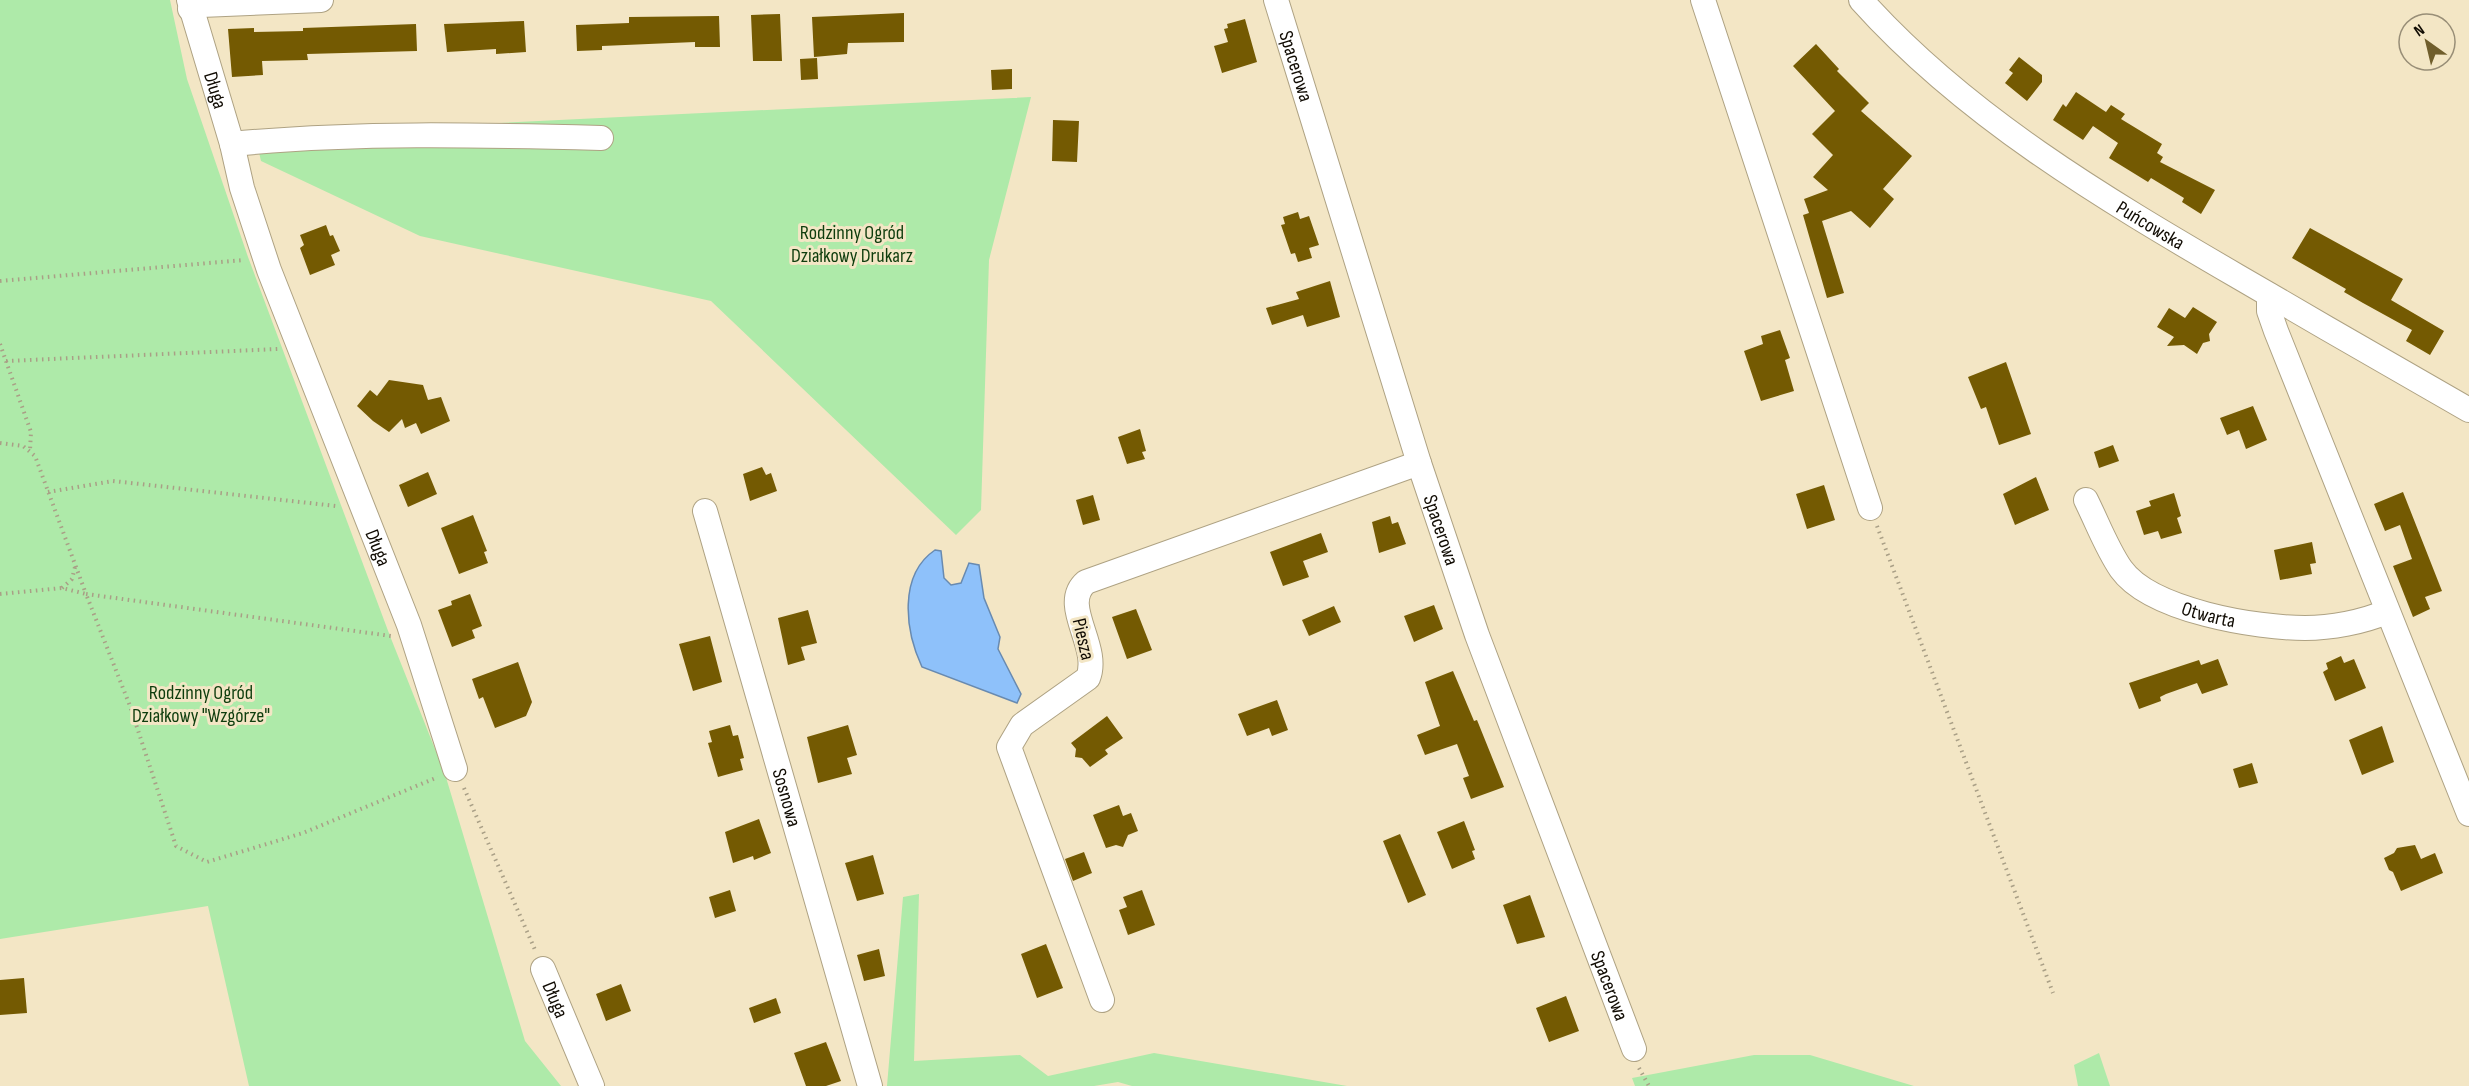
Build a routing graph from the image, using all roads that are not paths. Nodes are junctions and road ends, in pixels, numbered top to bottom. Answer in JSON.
{"nodes":[{"id":1,"x":321,"y":0,"type":"edge"},
{"id":2,"x":1276,"y":0,"type":"edge"},
{"id":3,"x":1703,"y":0,"type":"edge"},
{"id":4,"x":1861,"y":0,"type":"edge"},
{"id":5,"x":189,"y":4,"type":"edge"},
{"id":6,"x":601,"y":138,"type":"dead end"},
{"id":7,"x":232,"y":144,"type":"junction"},
{"id":8,"x":2269,"y":295,"type":"junction"},
{"id":9,"x":2469,"y":410,"type":"edge"},
{"id":10,"x":1419,"y":463,"type":"junction"},
{"id":11,"x":2086,"y":500,"type":"dead end"},
{"id":12,"x":1870,"y":508,"type":"road end"},
{"id":13,"x":705,"y":511,"type":"dead end"},
{"id":14,"x":2386,"y":612,"type":"junction"},
{"id":15,"x":455,"y":769,"type":"road end"},
{"id":16,"x":2469,"y":814,"type":"edge"},
{"id":17,"x":543,"y":969,"type":"road end"},
{"id":18,"x":1102,"y":1000,"type":"dead end"},
{"id":19,"x":1634,"y":1050,"type":"dead end"},
{"id":20,"x":592,"y":1086,"type":"edge"},
{"id":21,"x":870,"y":1086,"type":"edge"}],
"edges":[{"from":1,"to":5,"type":"street"},
{"from":2,"to":10,"type":"street","name":"Spacerowa"},
{"from":3,"to":12,"type":"street"},
{"from":4,"to":8,"type":"street","name":"Puńcowska"},
{"from":5,"to":7,"type":"street","name":"Długa"},
{"from":6,"to":7,"type":"street"},
{"from":7,"to":15,"type":"street","name":"Długa"},
{"from":8,"to":9,"type":"street","name":"Puńcowska"},
{"from":8,"to":14,"type":"street"},
{"from":10,"to":18,"type":"street","name":"Piesza"},
{"from":10,"to":19,"type":"street","name":"Spacerowa"},
{"from":11,"to":14,"type":"street","name":"Otwarta"},
{"from":13,"to":21,"type":"street","name":"Sosnowa"},
{"from":14,"to":16,"type":"street"},
{"from":17,"to":20,"type":"street","name":"Długa"}]}
